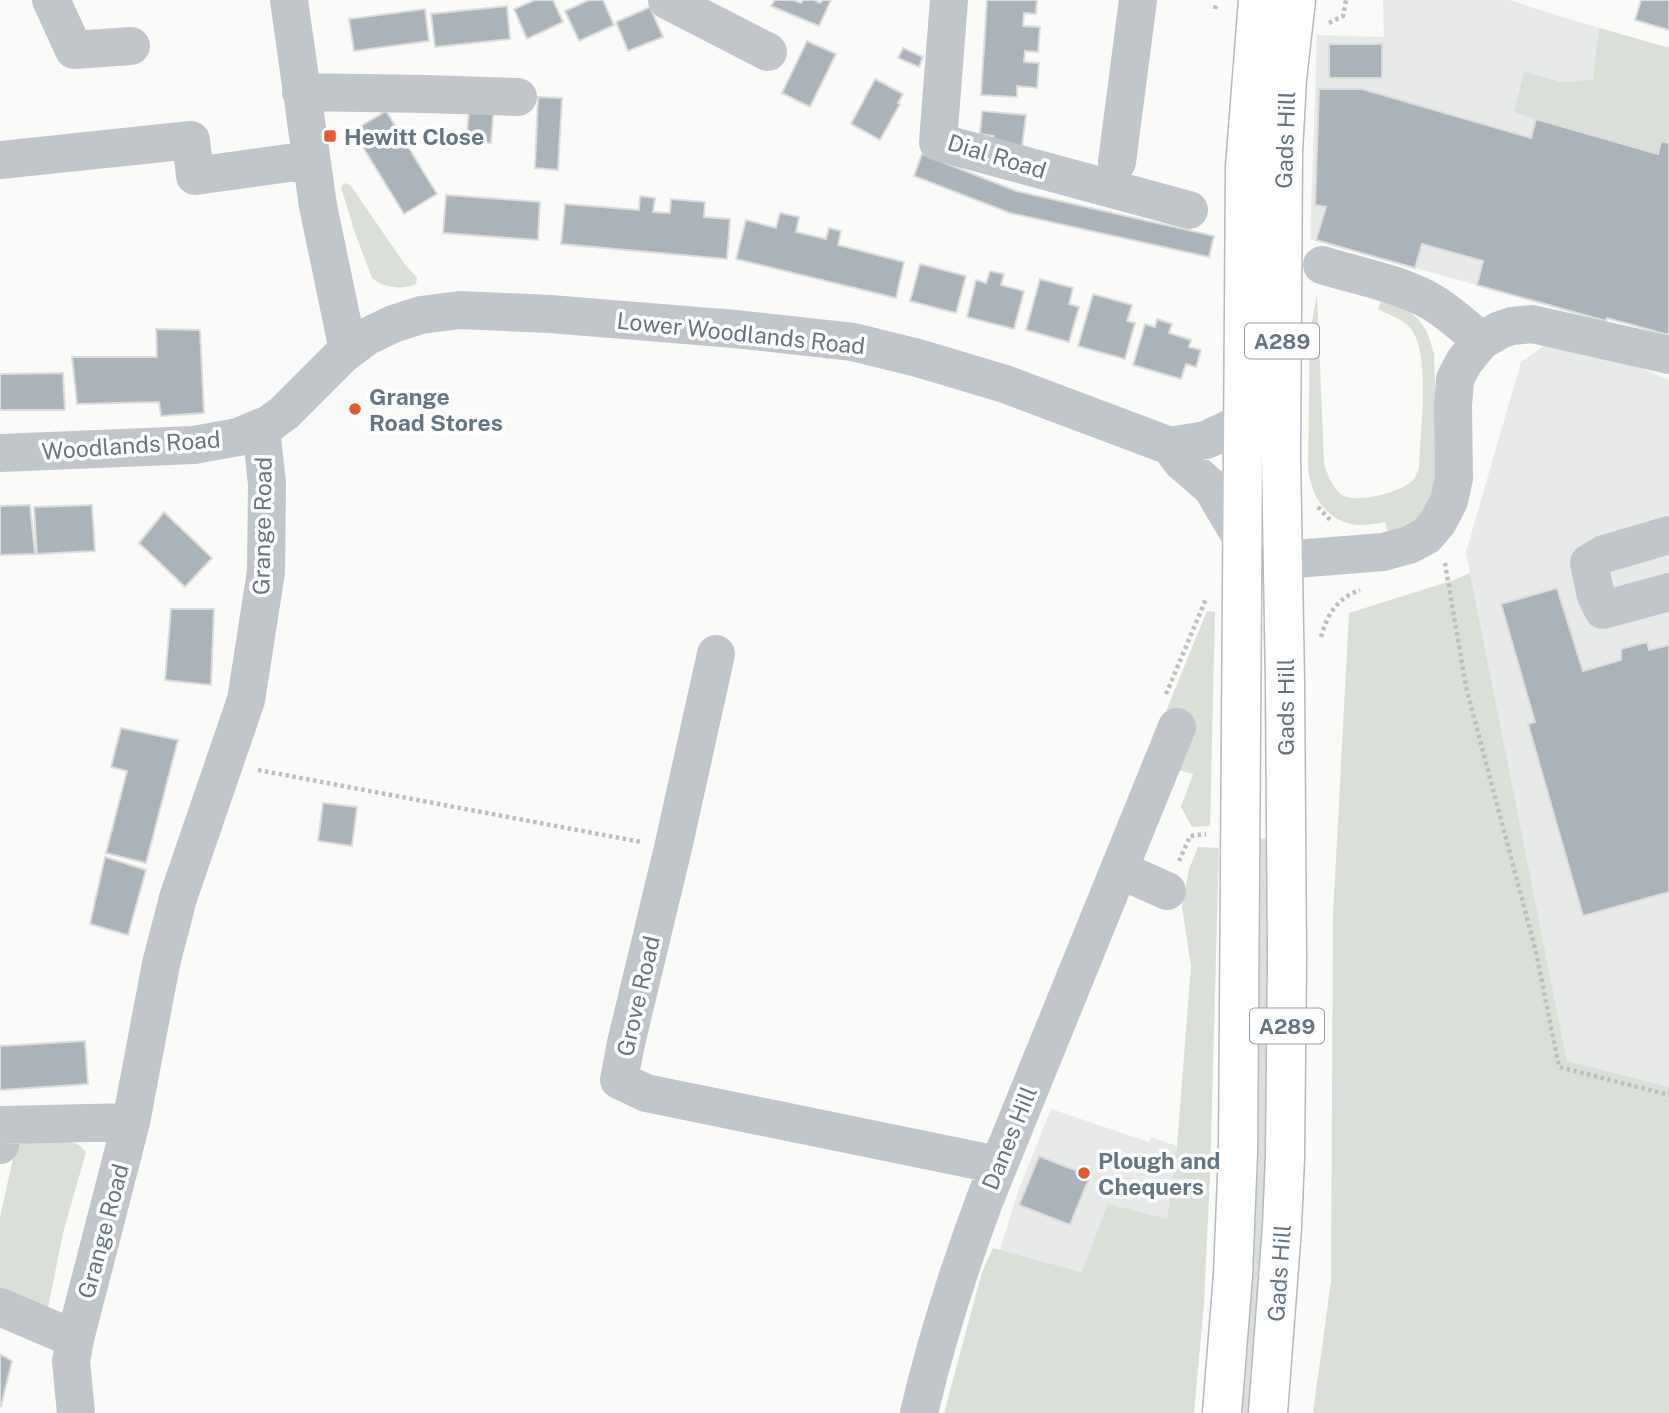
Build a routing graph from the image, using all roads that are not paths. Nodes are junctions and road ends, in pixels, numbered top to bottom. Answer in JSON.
{"nodes":[{"id":1,"x":51,"y":0,"type":"edge"},
{"id":2,"x":289,"y":0,"type":"edge"},
{"id":3,"x":667,"y":0,"type":"edge"},
{"id":4,"x":949,"y":0,"type":"edge"},
{"id":5,"x":1138,"y":0,"type":"edge"},
{"id":6,"x":1258,"y":0,"type":"edge"},
{"id":7,"x":1296,"y":0,"type":"edge"},
{"id":8,"x":131,"y":46,"type":"dead end"},
{"id":9,"x":768,"y":52,"type":"dead end"},
{"id":10,"x":301,"y":92,"type":"junction"},
{"id":11,"x":518,"y":97,"type":"dead end"},
{"id":12,"x":0,"y":160,"type":"edge"},
{"id":13,"x":310,"y":160,"type":"junction"},
{"id":14,"x":1116,"y":162,"type":"dead end"},
{"id":15,"x":1189,"y":210,"type":"dead end"},
{"id":16,"x":1322,"y":265,"type":"dead end"},
{"id":17,"x":1481,"y":341,"type":"junction"},
{"id":18,"x":348,"y":350,"type":"junction"},
{"id":19,"x":1669,"y":355,"type":"edge"},
{"id":20,"x":1244,"y":422,"type":"junction"},
{"id":21,"x":261,"y":428,"type":"junction"},
{"id":22,"x":1170,"y":446,"type":"junction"},
{"id":23,"x":0,"y":453,"type":"edge"},
{"id":24,"x":1669,"y":535,"type":"edge"},
{"id":25,"x":1244,"y":542,"type":"junction"},
{"id":26,"x":1283,"y":560,"type":"junction"},
{"id":27,"x":1669,"y":592,"type":"edge"},
{"id":28,"x":716,"y":654,"type":"dead end"},
{"id":29,"x":1170,"y":715,"type":"road end"},
{"id":30,"x":1120,"y":870,"type":"junction"},
{"id":31,"x":1167,"y":891,"type":"dead end"},
{"id":32,"x":131,"y":1122,"type":"junction"},
{"id":33,"x":0,"y":1145,"type":"edge"},
{"id":34,"x":998,"y":1165,"type":"junction"},
{"id":35,"x":0,"y":1307,"type":"edge"},
{"id":36,"x":75,"y":1339,"type":"junction"},
{"id":37,"x":76,"y":1413,"type":"edge"},
{"id":38,"x":919,"y":1413,"type":"edge"},
{"id":39,"x":1222,"y":1413,"type":"edge"},
{"id":40,"x":1268,"y":1413,"type":"edge"}],
"edges":[{"from":1,"to":8,"type":"street"},
{"from":2,"to":10,"type":"street"},
{"from":3,"to":9,"type":"street"},
{"from":4,"to":15,"type":"street","name":"Dial Road"},
{"from":5,"to":14,"type":"street"},
{"from":6,"to":20,"type":"main road","name":"Gads Hill","number":"A289"},
{"from":7,"to":26,"type":"main road","name":"Gads Hill","number":"A289"},
{"from":10,"to":11,"type":"street"},
{"from":10,"to":13,"type":"street"},
{"from":12,"to":13,"type":"street"},
{"from":13,"to":18,"type":"street"},
{"from":16,"to":17,"type":"street"},
{"from":17,"to":19,"type":"street"},
{"from":17,"to":26,"type":"street"},
{"from":18,"to":21,"type":"street","name":"Grange Road"},
{"from":18,"to":22,"type":"street","name":"Lower Woodlands Road"},
{"from":20,"to":22,"type":"street"},
{"from":20,"to":25,"type":"main road","name":"Gads Hill","number":"A289"},
{"from":21,"to":23,"type":"street","name":"Woodlands Road"},
{"from":21,"to":32,"type":"street","name":"Grange Road"},
{"from":22,"to":25,"type":"street","name":"Lower Woodlands Road"},
{"from":24,"to":27,"type":"street"},
{"from":25,"to":39,"type":"main road","name":"Gads Hill","number":"A289"},
{"from":26,"to":40,"type":"main road","name":"Gads Hill","number":"A289"},
{"from":28,"to":34,"type":"street","name":"Grove Road"},
{"from":29,"to":30,"type":"street","name":"Danes Hill"},
{"from":30,"to":31,"type":"street"},
{"from":30,"to":34,"type":"street","name":"Danes Hill"},
{"from":32,"to":33,"type":"street"},
{"from":32,"to":36,"type":"street","name":"Grange Road"},
{"from":34,"to":38,"type":"street","name":"Danes Hill"},
{"from":35,"to":36,"type":"street"},
{"from":36,"to":37,"type":"street","name":"Grange Road"}]}
